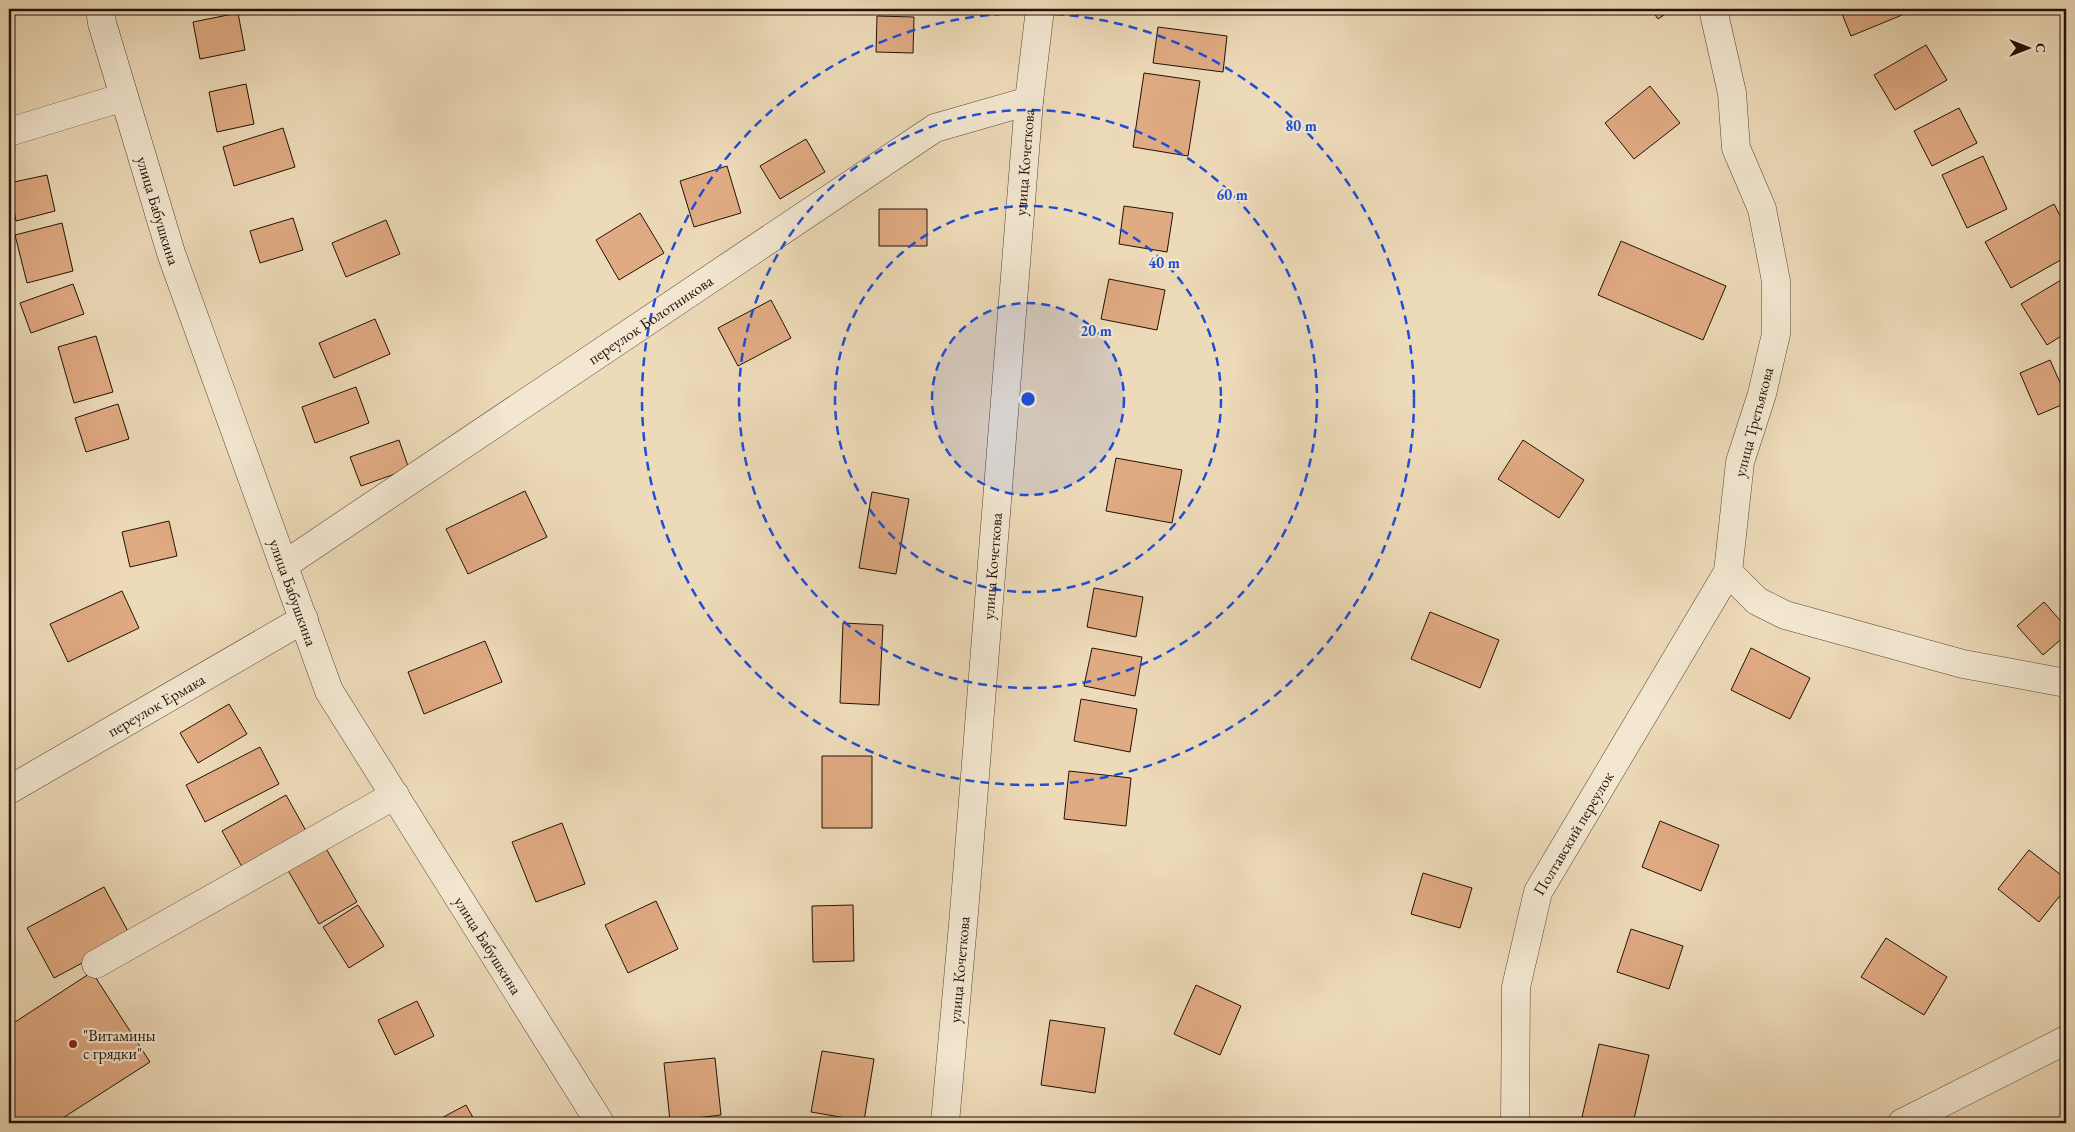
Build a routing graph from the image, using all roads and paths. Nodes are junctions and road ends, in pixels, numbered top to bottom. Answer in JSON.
{"nodes":[{"id":1,"x":100,"y":9,"type":"edge"},
{"id":2,"x":1040,"y":9,"type":"edge"},
{"id":3,"x":1713,"y":9,"type":"edge"},
{"id":4,"x":124,"y":97,"type":"junction"},
{"id":5,"x":1029,"y":101,"type":"junction"},
{"id":6,"x":9,"y":132,"type":"edge"},
{"id":7,"x":284,"y":566,"type":"junction"},
{"id":8,"x":1728,"y":572,"type":"junction"},
{"id":9,"x":304,"y":619,"type":"junction"},
{"id":10,"x":2066,"y":683,"type":"edge"},
{"id":11,"x":9,"y":790,"type":"edge"},
{"id":12,"x":395,"y":795,"type":"junction"},
{"id":13,"x":96,"y":964,"type":"dead end"},
{"id":14,"x":2066,"y":1040,"type":"edge"},
{"id":15,"x":600,"y":1123,"type":"edge"},
{"id":16,"x":945,"y":1123,"type":"edge"},
{"id":17,"x":1515,"y":1123,"type":"edge"},
{"id":18,"x":1902,"y":1123,"type":"edge"}],
"edges":[{"from":1,"to":4,"type":"street","name":"улица Бабушкина"},
{"from":2,"to":5,"type":"street","name":"улица Кочеткова"},
{"from":3,"to":8,"type":"street","name":"улица Третьякова"},
{"from":4,"to":6,"type":"street"},
{"from":4,"to":7,"type":"street","name":"улица Бабушкина"},
{"from":5,"to":7,"type":"street","name":"переулок Болотникова"},
{"from":5,"to":16,"type":"street","name":"улица Кочеткова"},
{"from":7,"to":9,"type":"street","name":"улица Бабушкина"},
{"from":8,"to":10,"type":"street"},
{"from":8,"to":17,"type":"street","name":"Полтавский переулок"},
{"from":9,"to":11,"type":"street","name":"переулок Ермака"},
{"from":9,"to":12,"type":"street","name":"улица Бабушкина"},
{"from":12,"to":13,"type":"street"},
{"from":12,"to":15,"type":"street","name":"улица Бабушкина"},
{"from":14,"to":18,"type":"street"}]}
